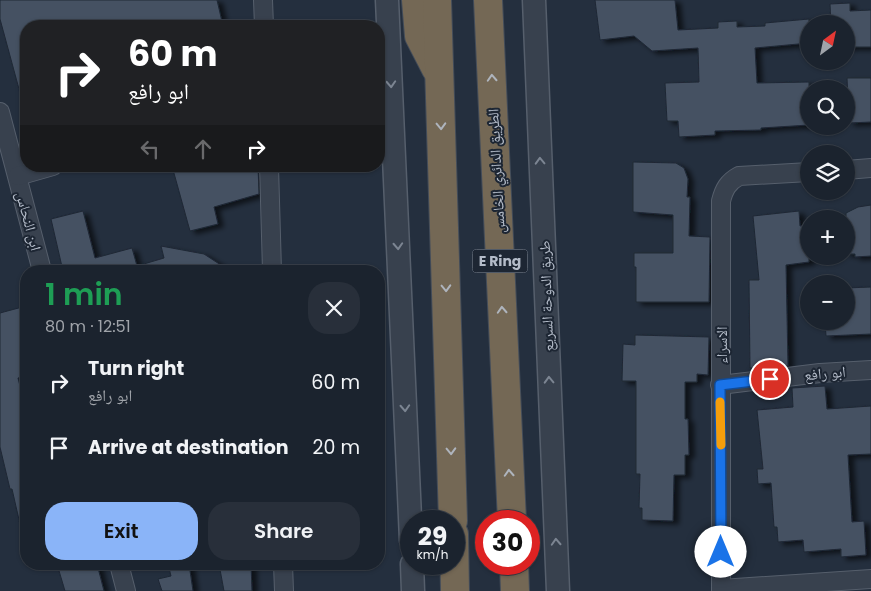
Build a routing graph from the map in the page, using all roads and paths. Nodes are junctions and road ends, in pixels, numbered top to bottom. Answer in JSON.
{"nodes":[{"id":1,"x":263,"y":0,"type":"edge"},
{"id":2,"x":387,"y":0,"type":"edge"},
{"id":3,"x":416,"y":0,"type":"edge"},
{"id":4,"x":437,"y":0,"type":"edge"},
{"id":5,"x":488,"y":0,"type":"edge"},
{"id":6,"x":534,"y":0,"type":"edge"},
{"id":7,"x":264,"y":20,"type":"edge"},
{"id":8,"x":440,"y":77,"type":"junction"},
{"id":9,"x":0,"y":112,"type":"edge"},
{"id":10,"x":871,"y":168,"type":"edge"},
{"id":11,"x":855,"y":169,"type":"edge"},
{"id":12,"x":32,"y":172,"type":"edge"},
{"id":13,"x":269,"y":172,"type":"edge"},
{"id":14,"x":800,"y":173,"type":"edge"},
{"id":15,"x":18,"y":176,"type":"junction"},
{"id":16,"x":40,"y":265,"type":"edge"},
{"id":17,"x":272,"y":265,"type":"edge"},
{"id":18,"x":871,"y":370,"type":"edge"},
{"id":19,"x":720,"y":385,"type":"junction"},
{"id":20,"x":410,"y":510,"type":"edge"},
{"id":21,"x":453,"y":510,"type":"edge"},
{"id":22,"x":511,"y":510,"type":"edge"},
{"id":23,"x":121,"y":570,"type":"edge"},
{"id":24,"x":283,"y":570,"type":"edge"},
{"id":25,"x":412,"y":575,"type":"edge"},
{"id":26,"x":455,"y":575,"type":"edge"},
{"id":27,"x":514,"y":575,"type":"edge"},
{"id":28,"x":871,"y":579,"type":"edge"},
{"id":29,"x":721,"y":590,"type":"edge"},
{"id":30,"x":126,"y":591,"type":"edge"},
{"id":31,"x":284,"y":591,"type":"edge"},
{"id":32,"x":413,"y":591,"type":"edge"},
{"id":33,"x":456,"y":591,"type":"edge"},
{"id":34,"x":515,"y":591,"type":"edge"},
{"id":35,"x":558,"y":591,"type":"edge"}],
"edges":[{"from":1,"to":7,"type":"street"},
{"from":2,"to":20,"type":"street","one_way":true},
{"from":3,"to":8,"type":"highway"},
{"from":4,"to":8,"type":"highway"},
{"from":22,"to":5,"type":"highway","name":"الطريق الدائري الخامس","number":"E Ring","one_way":true},
{"from":35,"to":6,"type":"street","name":"طريق الدوحة السريع","one_way":true},
{"from":8,"to":21,"type":"highway","one_way":true},
{"from":9,"to":15,"type":"street","name":"ابن النحاس"},
{"from":10,"to":11,"type":"street"},
{"from":12,"to":15,"type":"street"},
{"from":13,"to":17,"type":"street"},
{"from":14,"to":19,"type":"street","name":"الاسراء"},
{"from":15,"to":16,"type":"street","name":"ابن النحاس"},
{"from":18,"to":19,"type":"street","name":"ابو رافع"},
{"from":19,"to":29,"type":"street","name":"الاسراء"},
{"from":23,"to":30,"type":"street"},
{"from":24,"to":31,"type":"street"},
{"from":25,"to":32,"type":"street"},
{"from":26,"to":33,"type":"highway"},
{"from":27,"to":34,"type":"highway"},
{"from":28,"to":29,"type":"street"}]}
